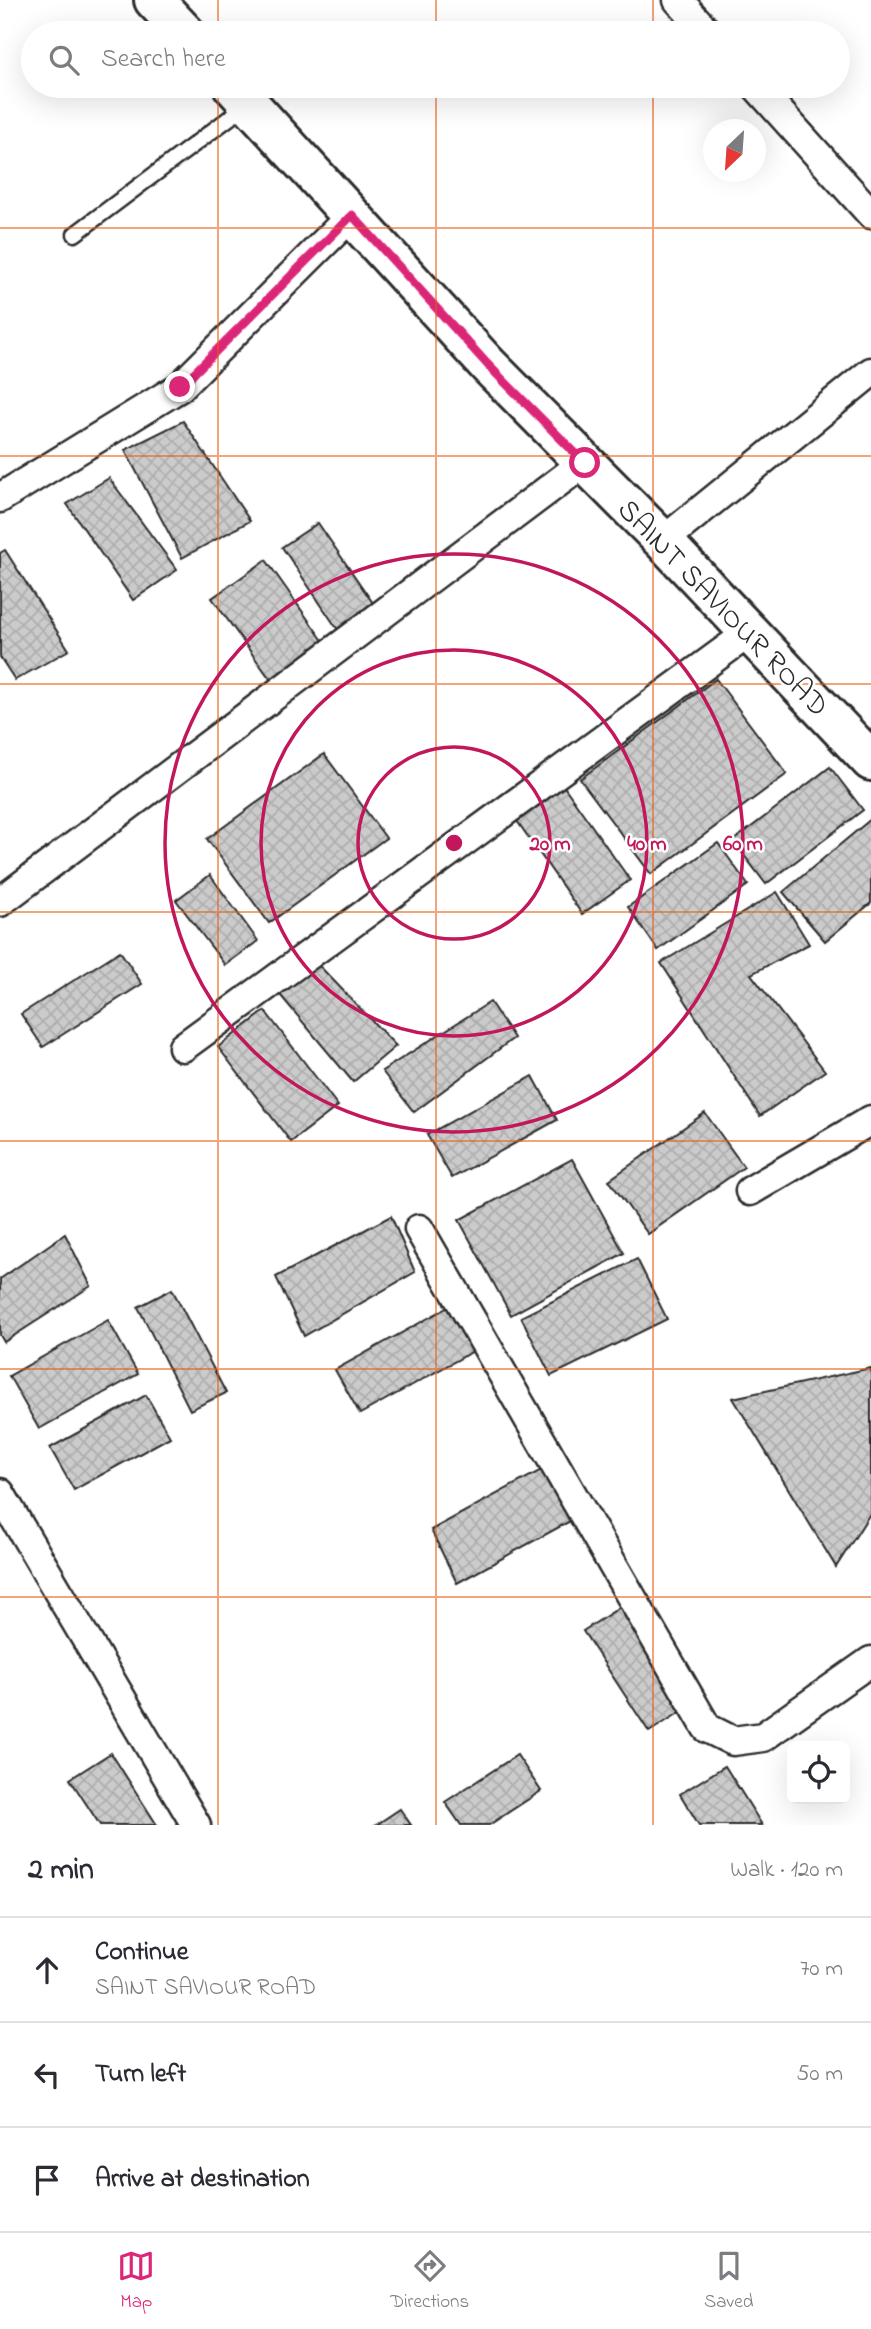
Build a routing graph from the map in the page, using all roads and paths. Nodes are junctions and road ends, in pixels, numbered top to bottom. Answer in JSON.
{"nodes":[{"id":1,"x":155,"y":0,"type":"edge"},
{"id":2,"x":678,"y":0,"type":"edge"},
{"id":3,"x":174,"y":21,"type":"edge"},
{"id":4,"x":697,"y":21,"type":"edge"},
{"id":5,"x":236,"y":98,"type":"edge"},
{"id":6,"x":245,"y":98,"type":"edge"},
{"id":7,"x":766,"y":98,"type":"edge"},
{"id":8,"x":871,"y":214,"type":"edge"},
{"id":9,"x":352,"y":215,"type":"junction"},
{"id":10,"x":75,"y":234,"type":"dead end"},
{"id":11,"x":871,"y":372,"type":"edge"},
{"id":12,"x":585,"y":463,"type":"junction"},
{"id":13,"x":0,"y":498,"type":"edge"},
{"id":14,"x":663,"y":541,"type":"junction"},
{"id":15,"x":750,"y":632,"type":"junction"},
{"id":16,"x":871,"y":761,"type":"edge"},
{"id":17,"x":0,"y":902,"type":"edge"},
{"id":18,"x":183,"y":1046,"type":"dead end"},
{"id":19,"x":871,"y":1119,"type":"edge"},
{"id":20,"x":750,"y":1191,"type":"dead end"},
{"id":21,"x":419,"y":1229,"type":"dead end"},
{"id":22,"x":0,"y":1493,"type":"edge"},
{"id":23,"x":871,"y":1661,"type":"edge"},
{"id":24,"x":196,"y":1825,"type":"edge"}],
"edges":[{"from":1,"to":3,"type":"street"},
{"from":2,"to":4,"type":"street"},
{"from":5,"to":10,"type":"lane"},
{"from":6,"to":9,"type":"street","name":"SAINT SAVIOUR ROAD"},
{"from":7,"to":8,"type":"street"},
{"from":9,"to":12,"type":"street","name":"SAINT SAVIOUR ROAD"},
{"from":9,"to":13,"type":"street"},
{"from":11,"to":14,"type":"street"},
{"from":12,"to":14,"type":"street","name":"SAINT SAVIOUR ROAD"},
{"from":12,"to":17,"type":"street"},
{"from":14,"to":15,"type":"street","name":"SAINT SAVIOUR ROAD"},
{"from":15,"to":16,"type":"street","name":"SAINT SAVIOUR ROAD"},
{"from":15,"to":18,"type":"street"},
{"from":19,"to":20,"type":"street"},
{"from":21,"to":23,"type":"street"},
{"from":22,"to":24,"type":"street"}]}
